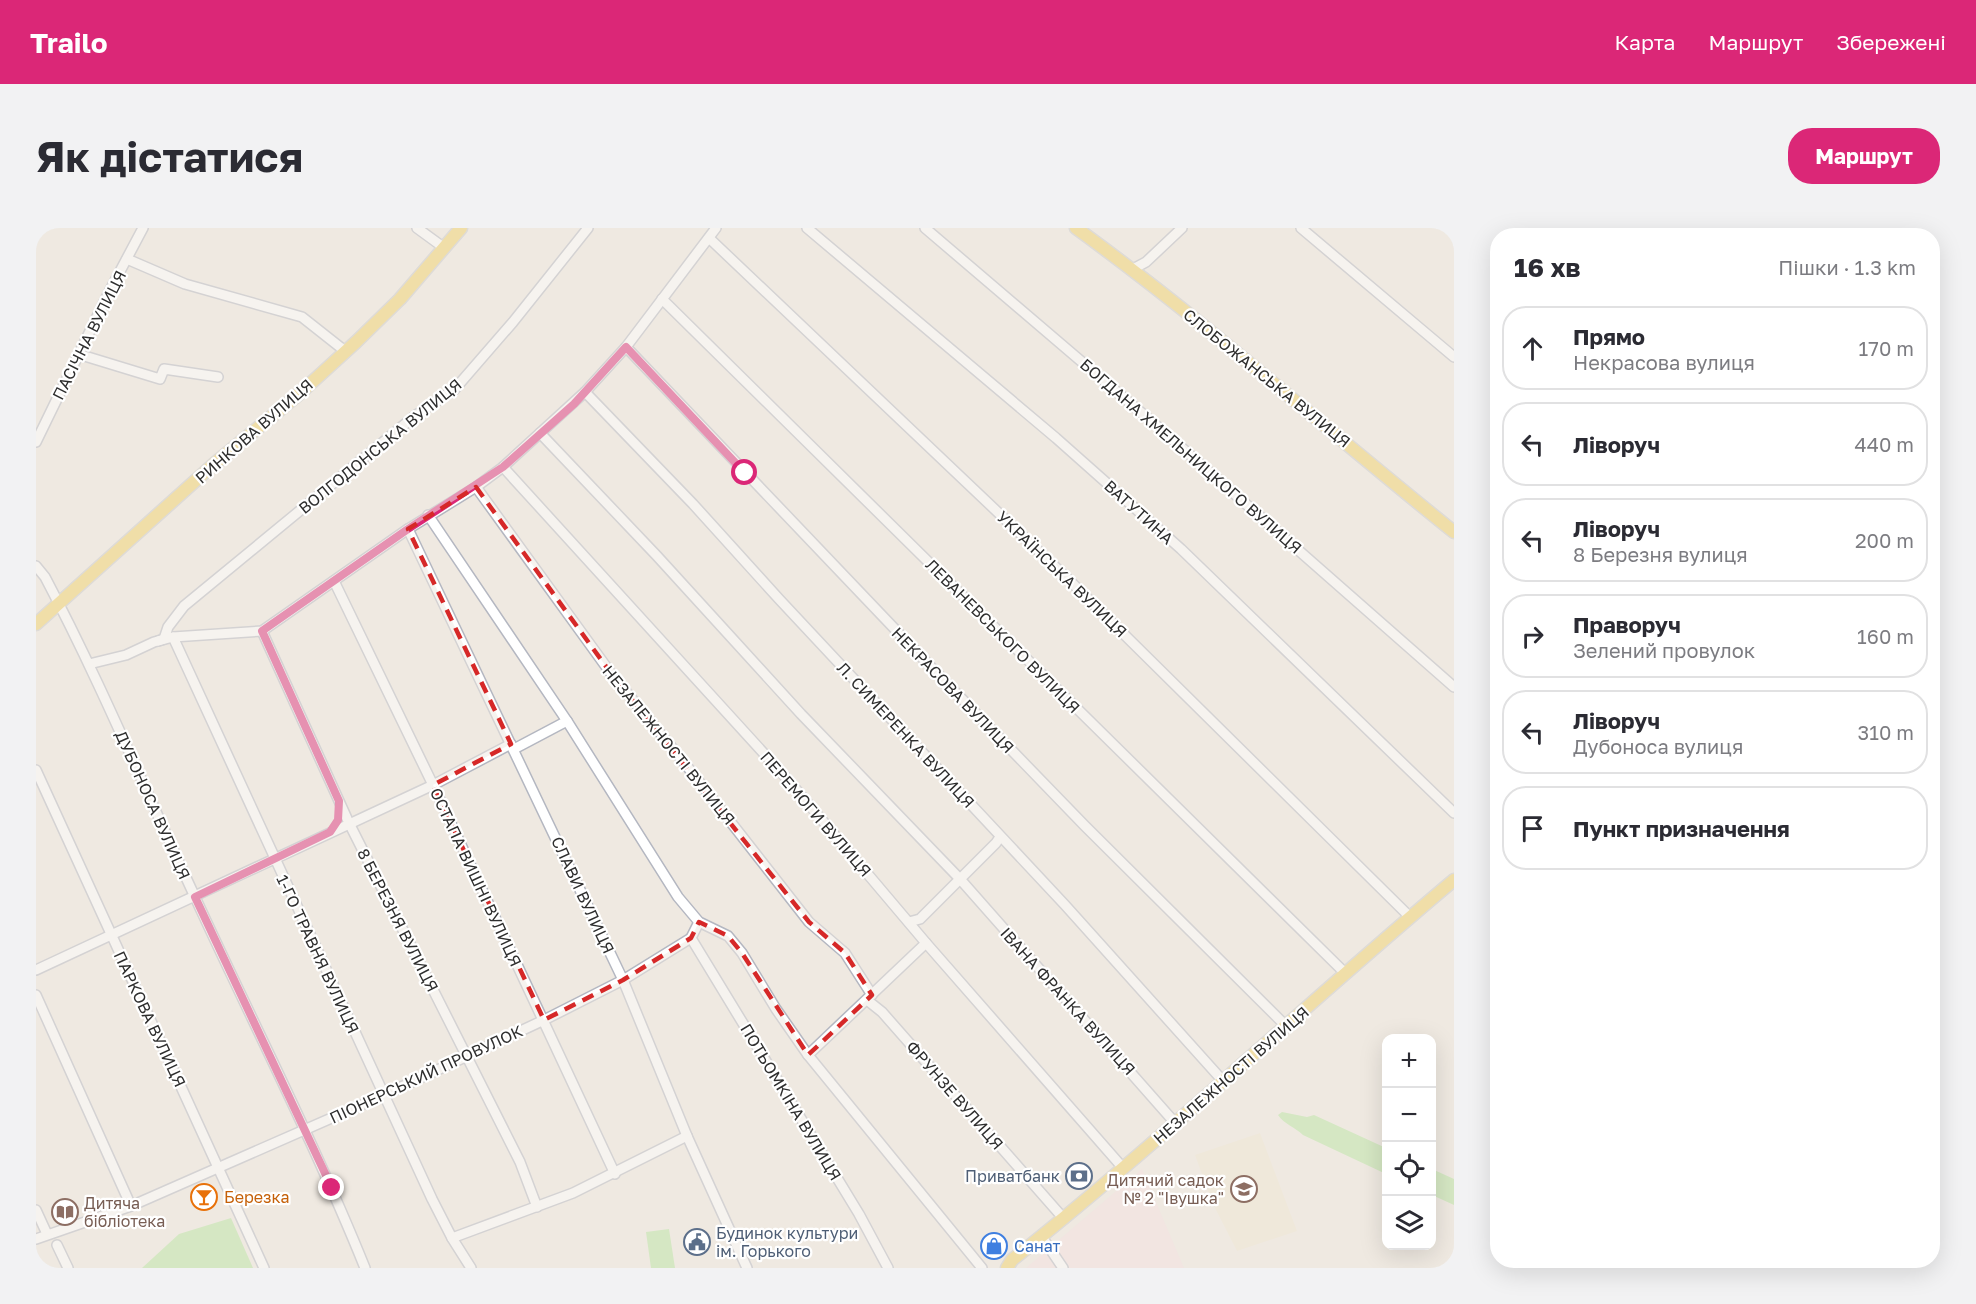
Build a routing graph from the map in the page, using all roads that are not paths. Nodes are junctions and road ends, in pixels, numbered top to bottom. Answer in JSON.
{"nodes":[{"id":1,"x":143,"y":228,"type":"edge"},
{"id":2,"x":417,"y":228,"type":"edge"},
{"id":3,"x":461,"y":228,"type":"edge"},
{"id":4,"x":588,"y":228,"type":"edge"},
{"id":5,"x":716,"y":228,"type":"edge"},
{"id":6,"x":807,"y":228,"type":"edge"},
{"id":7,"x":925,"y":228,"type":"edge"},
{"id":8,"x":1076,"y":228,"type":"edge"},
{"id":9,"x":1182,"y":228,"type":"edge"},
{"id":10,"x":1301,"y":228,"type":"edge"},
{"id":11,"x":709,"y":238,"type":"junction"},
{"id":12,"x":443,"y":248,"type":"junction"},
{"id":13,"x":127,"y":259,"type":"junction"},
{"id":14,"x":1133,"y":269,"type":"junction"},
{"id":15,"x":662,"y":299,"type":"junction"},
{"id":16,"x":626,"y":347,"type":"junction"},
{"id":17,"x":345,"y":351,"type":"junction"},
{"id":18,"x":78,"y":354,"type":"junction"},
{"id":19,"x":1454,"y":357,"type":"edge"},
{"id":20,"x":218,"y":377,"type":"dead end"},
{"id":21,"x":585,"y":393,"type":"junction"},
{"id":22,"x":540,"y":433,"type":"junction"},
{"id":23,"x":36,"y":442,"type":"edge"},
{"id":24,"x":503,"y":467,"type":"junction"},
{"id":25,"x":476,"y":487,"type":"junction"},
{"id":26,"x":428,"y":515,"type":"junction"},
{"id":27,"x":408,"y":529,"type":"junction"},
{"id":28,"x":1454,"y":532,"type":"edge"},
{"id":29,"x":36,"y":566,"type":"edge"},
{"id":30,"x":334,"y":581,"type":"junction"},
{"id":31,"x":59,"y":604,"type":"junction"},
{"id":32,"x":36,"y":624,"type":"edge"},
{"id":33,"x":262,"y":631,"type":"junction"},
{"id":34,"x":173,"y":637,"type":"junction"},
{"id":35,"x":154,"y":642,"type":"junction"},
{"id":36,"x":89,"y":664,"type":"junction"},
{"id":37,"x":1454,"y":687,"type":"edge"},
{"id":38,"x":567,"y":721,"type":"junction"},
{"id":39,"x":513,"y":747,"type":"junction"},
{"id":40,"x":36,"y":770,"type":"edge"},
{"id":41,"x":433,"y":784,"type":"junction"},
{"id":42,"x":339,"y":801,"type":"junction"},
{"id":43,"x":1454,"y":813,"type":"edge"},
{"id":44,"x":369,"y":814,"type":"junction"},
{"id":45,"x":349,"y":823,"type":"junction"},
{"id":46,"x":330,"y":832,"type":"junction"},
{"id":47,"x":1000,"y":837,"type":"junction"},
{"id":48,"x":358,"y":842,"type":"junction"},
{"id":49,"x":274,"y":860,"type":"junction"},
{"id":50,"x":960,"y":879,"type":"junction"},
{"id":51,"x":1454,"y":880,"type":"edge"},
{"id":52,"x":195,"y":897,"type":"junction"},
{"id":53,"x":1410,"y":917,"type":"junction"},
{"id":54,"x":699,"y":922,"type":"junction"},
{"id":55,"x":909,"y":922,"type":"junction"},
{"id":56,"x":111,"y":935,"type":"junction"},
{"id":57,"x":691,"y":938,"type":"junction"},
{"id":58,"x":926,"y":943,"type":"junction"},
{"id":59,"x":36,"y":970,"type":"edge"},
{"id":60,"x":1345,"y":973,"type":"junction"},
{"id":61,"x":623,"y":980,"type":"junction"},
{"id":62,"x":36,"y":995,"type":"edge"},
{"id":63,"x":870,"y":998,"type":"junction"},
{"id":64,"x":544,"y":1020,"type":"junction"},
{"id":65,"x":1287,"y":1027,"type":"junction"},
{"id":66,"x":808,"y":1055,"type":"junction"},
{"id":67,"x":466,"y":1056,"type":"junction"},
{"id":68,"x":1223,"y":1081,"type":"junction"},
{"id":69,"x":384,"y":1095,"type":"junction"},
{"id":70,"x":1176,"y":1124,"type":"junction"},
{"id":71,"x":304,"y":1129,"type":"junction"},
{"id":72,"x":687,"y":1136,"type":"junction"},
{"id":73,"x":217,"y":1167,"type":"junction"},
{"id":74,"x":1123,"y":1168,"type":"junction"},
{"id":75,"x":615,"y":1174,"type":"junction"},
{"id":76,"x":131,"y":1206,"type":"junction"},
{"id":77,"x":537,"y":1207,"type":"junction"},
{"id":78,"x":36,"y":1210,"type":"edge"},
{"id":79,"x":1064,"y":1219,"type":"junction"},
{"id":80,"x":47,"y":1234,"type":"junction"},
{"id":81,"x":1042,"y":1237,"type":"junction"},
{"id":82,"x":452,"y":1238,"type":"junction"},
{"id":83,"x":36,"y":1239,"type":"edge"},
{"id":84,"x":57,"y":1245,"type":"dead end"},
{"id":85,"x":68,"y":1268,"type":"edge"},
{"id":86,"x":264,"y":1268,"type":"edge"},
{"id":87,"x":365,"y":1268,"type":"edge"},
{"id":88,"x":471,"y":1268,"type":"edge"},
{"id":89,"x":747,"y":1268,"type":"edge"},
{"id":90,"x":888,"y":1268,"type":"edge"},
{"id":91,"x":982,"y":1268,"type":"edge"},
{"id":92,"x":1007,"y":1268,"type":"edge"},
{"id":93,"x":1064,"y":1268,"type":"edge"}],
"edges":[{"from":1,"to":13,"type":"street","name":"ПАСІЧНА ВУЛИЦЯ"},
{"from":2,"to":12,"type":"street"},
{"from":3,"to":12,"type":"main road","name":"РИНКОВА ВУЛИЦЯ"},
{"from":4,"to":35,"type":"street","name":"ВОЛГОДОНСЬКА ВУЛИЦЯ"},
{"from":5,"to":11,"type":"street"},
{"from":6,"to":43,"type":"street","name":"ВАТУТИНА"},
{"from":7,"to":37,"type":"street","name":"БОГДАНА ХМЕЛЬНИЦКОГО ВУЛИЦЯ"},
{"from":8,"to":14,"type":"main road","name":"СЛОБОЖАНСЬКА ВУЛИЦЯ"},
{"from":9,"to":14,"type":"street"},
{"from":10,"to":19,"type":"street"},
{"from":11,"to":15,"type":"street"},
{"from":11,"to":53,"type":"street","name":"УКРАЇНСЬКА ВУЛИЦЯ"},
{"from":12,"to":17,"type":"main road","name":"РИНКОВА ВУЛИЦЯ"},
{"from":13,"to":17,"type":"street"},
{"from":13,"to":18,"type":"street","name":"ПАСІЧНА ВУЛИЦЯ"},
{"from":14,"to":28,"type":"main road","name":"СЛОБОЖАНСЬКА ВУЛИЦЯ"},
{"from":15,"to":16,"type":"street"},
{"from":15,"to":60,"type":"street","name":"ЛЕВАНЕВСЬКОГО ВУЛИЦЯ"},
{"from":16,"to":21,"type":"street"},
{"from":16,"to":65,"type":"street","name":"НЕКРАСОВА ВУЛИЦЯ"},
{"from":17,"to":31,"type":"main road","name":"РИНКОВА ВУЛИЦЯ"},
{"from":18,"to":20,"type":"street"},
{"from":18,"to":23,"type":"street","name":"ПАСІЧНА ВУЛИЦЯ"},
{"from":21,"to":22,"type":"street"},
{"from":21,"to":47,"type":"street","name":"Л. СИМЕРЕНКА ВУЛИЦЯ"},
{"from":22,"to":24,"type":"street"},
{"from":22,"to":50,"type":"street","name":"ІВАНА ФРАНКА ВУЛИЦЯ"},
{"from":24,"to":25,"type":"street"},
{"from":24,"to":55,"type":"street","name":"ПЕРЕМОГИ ВУЛИЦЯ"},
{"from":25,"to":26,"type":"street"},
{"from":25,"to":63,"type":"street","name":"НЕЗАЛЕЖНОСТІ ВУЛИЦЯ"},
{"from":26,"to":27,"type":"street"},
{"from":26,"to":38,"type":"street"},
{"from":27,"to":30,"type":"street"},
{"from":27,"to":39,"type":"street","name":"СЛАВИ ВУЛИЦЯ"},
{"from":29,"to":31,"type":"street"},
{"from":30,"to":33,"type":"street"},
{"from":30,"to":41,"type":"street","name":"ОСТАПА ВИШНІ ВУЛИЦЯ"},
{"from":31,"to":32,"type":"main road","name":"РИНКОВА ВУЛИЦЯ"},
{"from":31,"to":36,"type":"street","name":"ДУБОНОСА ВУЛИЦЯ"},
{"from":33,"to":34,"type":"street"},
{"from":33,"to":42,"type":"street","name":"8 БЕРЕЗНЯ ВУЛИЦЯ"},
{"from":34,"to":35,"type":"street"},
{"from":34,"to":49,"type":"street","name":"1-ГО ТРАВНЯ ВУЛИЦЯ"},
{"from":35,"to":36,"type":"street"},
{"from":36,"to":52,"type":"street","name":"ДУБОНОСА ВУЛИЦЯ"},
{"from":38,"to":39,"type":"street"},
{"from":38,"to":54,"type":"street"},
{"from":39,"to":41,"type":"street"},
{"from":39,"to":61,"type":"street","name":"СЛАВИ ВУЛИЦЯ"},
{"from":40,"to":56,"type":"street","name":"ПАРКОВА ВУЛИЦЯ"},
{"from":41,"to":44,"type":"street"},
{"from":41,"to":64,"type":"street","name":"ОСТАПА ВИШНІ ВУЛИЦЯ"},
{"from":42,"to":45,"type":"street","name":"8 БЕРЕЗНЯ ВУЛИЦЯ"},
{"from":42,"to":46,"type":"street"},
{"from":44,"to":45,"type":"street"},
{"from":44,"to":48,"type":"street"},
{"from":45,"to":46,"type":"street"},
{"from":45,"to":48,"type":"street","name":"8 БЕРЕЗНЯ ВУЛИЦЯ"},
{"from":46,"to":49,"type":"street"},
{"from":47,"to":50,"type":"street"},
{"from":47,"to":68,"type":"street","name":"Л. СИМЕРЕНКА ВУЛИЦЯ"},
{"from":48,"to":67,"type":"street","name":"8 БЕРЕЗНЯ ВУЛИЦЯ"},
{"from":49,"to":52,"type":"street"},
{"from":49,"to":69,"type":"street","name":"1-ГО ТРАВНЯ ВУЛИЦЯ"},
{"from":50,"to":55,"type":"street"},
{"from":50,"to":70,"type":"street","name":"ІВАНА ФРАНКА ВУЛИЦЯ"},
{"from":51,"to":53,"type":"main road","name":"НЕЗАЛЕЖНОСТІ ВУЛИЦЯ"},
{"from":52,"to":56,"type":"street"},
{"from":52,"to":71,"type":"street","name":"ДУБОНОСА ВУЛИЦЯ"},
{"from":53,"to":60,"type":"main road","name":"НЕЗАЛЕЖНОСТІ ВУЛИЦЯ"},
{"from":54,"to":57,"type":"street"},
{"from":54,"to":66,"type":"street"},
{"from":55,"to":58,"type":"street","name":"ПЕРЕМОГИ ВУЛИЦЯ"},
{"from":56,"to":59,"type":"street"},
{"from":56,"to":73,"type":"street","name":"ПАРКОВА ВУЛИЦЯ"},
{"from":57,"to":61,"type":"street","name":"ПІОНЕРСЬКИЙ ПРОВУЛОК"},
{"from":57,"to":90,"type":"street","name":"ПОТЬОМКІНА ВУЛИЦЯ"},
{"from":58,"to":63,"type":"street"},
{"from":58,"to":74,"type":"street","name":"ПЕРЕМОГИ ВУЛИЦЯ"},
{"from":60,"to":65,"type":"main road","name":"НЕЗАЛЕЖНОСТІ ВУЛИЦЯ"},
{"from":61,"to":64,"type":"street","name":"ПІОНЕРСЬКИЙ ПРОВУЛОК"},
{"from":61,"to":72,"type":"street","name":"СЛАВИ ВУЛИЦЯ"},
{"from":62,"to":76,"type":"street"},
{"from":63,"to":66,"type":"street"},
{"from":63,"to":79,"type":"street","name":"ФРУНЗЕ ВУЛИЦЯ"},
{"from":64,"to":67,"type":"street","name":"ПІОНЕРСЬКИЙ ПРОВУЛОК"},
{"from":64,"to":75,"type":"street","name":"ОСТАПА ВИШНІ ВУЛИЦЯ"},
{"from":65,"to":68,"type":"main road","name":"НЕЗАЛЕЖНОСТІ ВУЛИЦЯ"},
{"from":66,"to":91,"type":"street"},
{"from":67,"to":69,"type":"street","name":"ПІОНЕРСЬКИЙ ПРОВУЛОК"},
{"from":67,"to":77,"type":"street","name":"8 БЕРЕЗНЯ ВУЛИЦЯ"},
{"from":68,"to":70,"type":"main road","name":"НЕЗАЛЕЖНОСТІ ВУЛИЦЯ"},
{"from":69,"to":71,"type":"street","name":"ПІОНЕРСЬКИЙ ПРОВУЛОК"},
{"from":69,"to":82,"type":"street","name":"1-ГО ТРАВНЯ ВУЛИЦЯ"},
{"from":70,"to":74,"type":"main road","name":"НЕЗАЛЕЖНОСТІ ВУЛИЦЯ"},
{"from":71,"to":73,"type":"street","name":"ПІОНЕРСЬКИЙ ПРОВУЛОК"},
{"from":71,"to":87,"type":"street","name":"ДУБОНОСА ВУЛИЦЯ"},
{"from":72,"to":75,"type":"street"},
{"from":72,"to":89,"type":"street","name":"СЛАВИ ВУЛИЦЯ"},
{"from":73,"to":76,"type":"street","name":"ПІОНЕРСЬКИЙ ПРОВУЛОК"},
{"from":73,"to":86,"type":"street","name":"ПАРКОВА ВУЛИЦЯ"},
{"from":74,"to":79,"type":"main road","name":"НЕЗАЛЕЖНОСТІ ВУЛИЦЯ"},
{"from":75,"to":77,"type":"street"},
{"from":76,"to":80,"type":"street","name":"ПІОНЕРСЬКИЙ ПРОВУЛОК"},
{"from":77,"to":82,"type":"street"},
{"from":78,"to":80,"type":"street"},
{"from":79,"to":81,"type":"main road","name":"НЕЗАЛЕЖНОСТІ ВУЛИЦЯ"},
{"from":80,"to":83,"type":"street","name":"ПІОНЕРСЬКИЙ ПРОВУЛОК"},
{"from":81,"to":92,"type":"main road","name":"НЕЗАЛЕЖНОСТІ ВУЛИЦЯ"},
{"from":81,"to":93,"type":"street"},
{"from":82,"to":88,"type":"street","name":"1-ГО ТРАВНЯ ВУЛИЦЯ"},
{"from":84,"to":85,"type":"street"}]}
